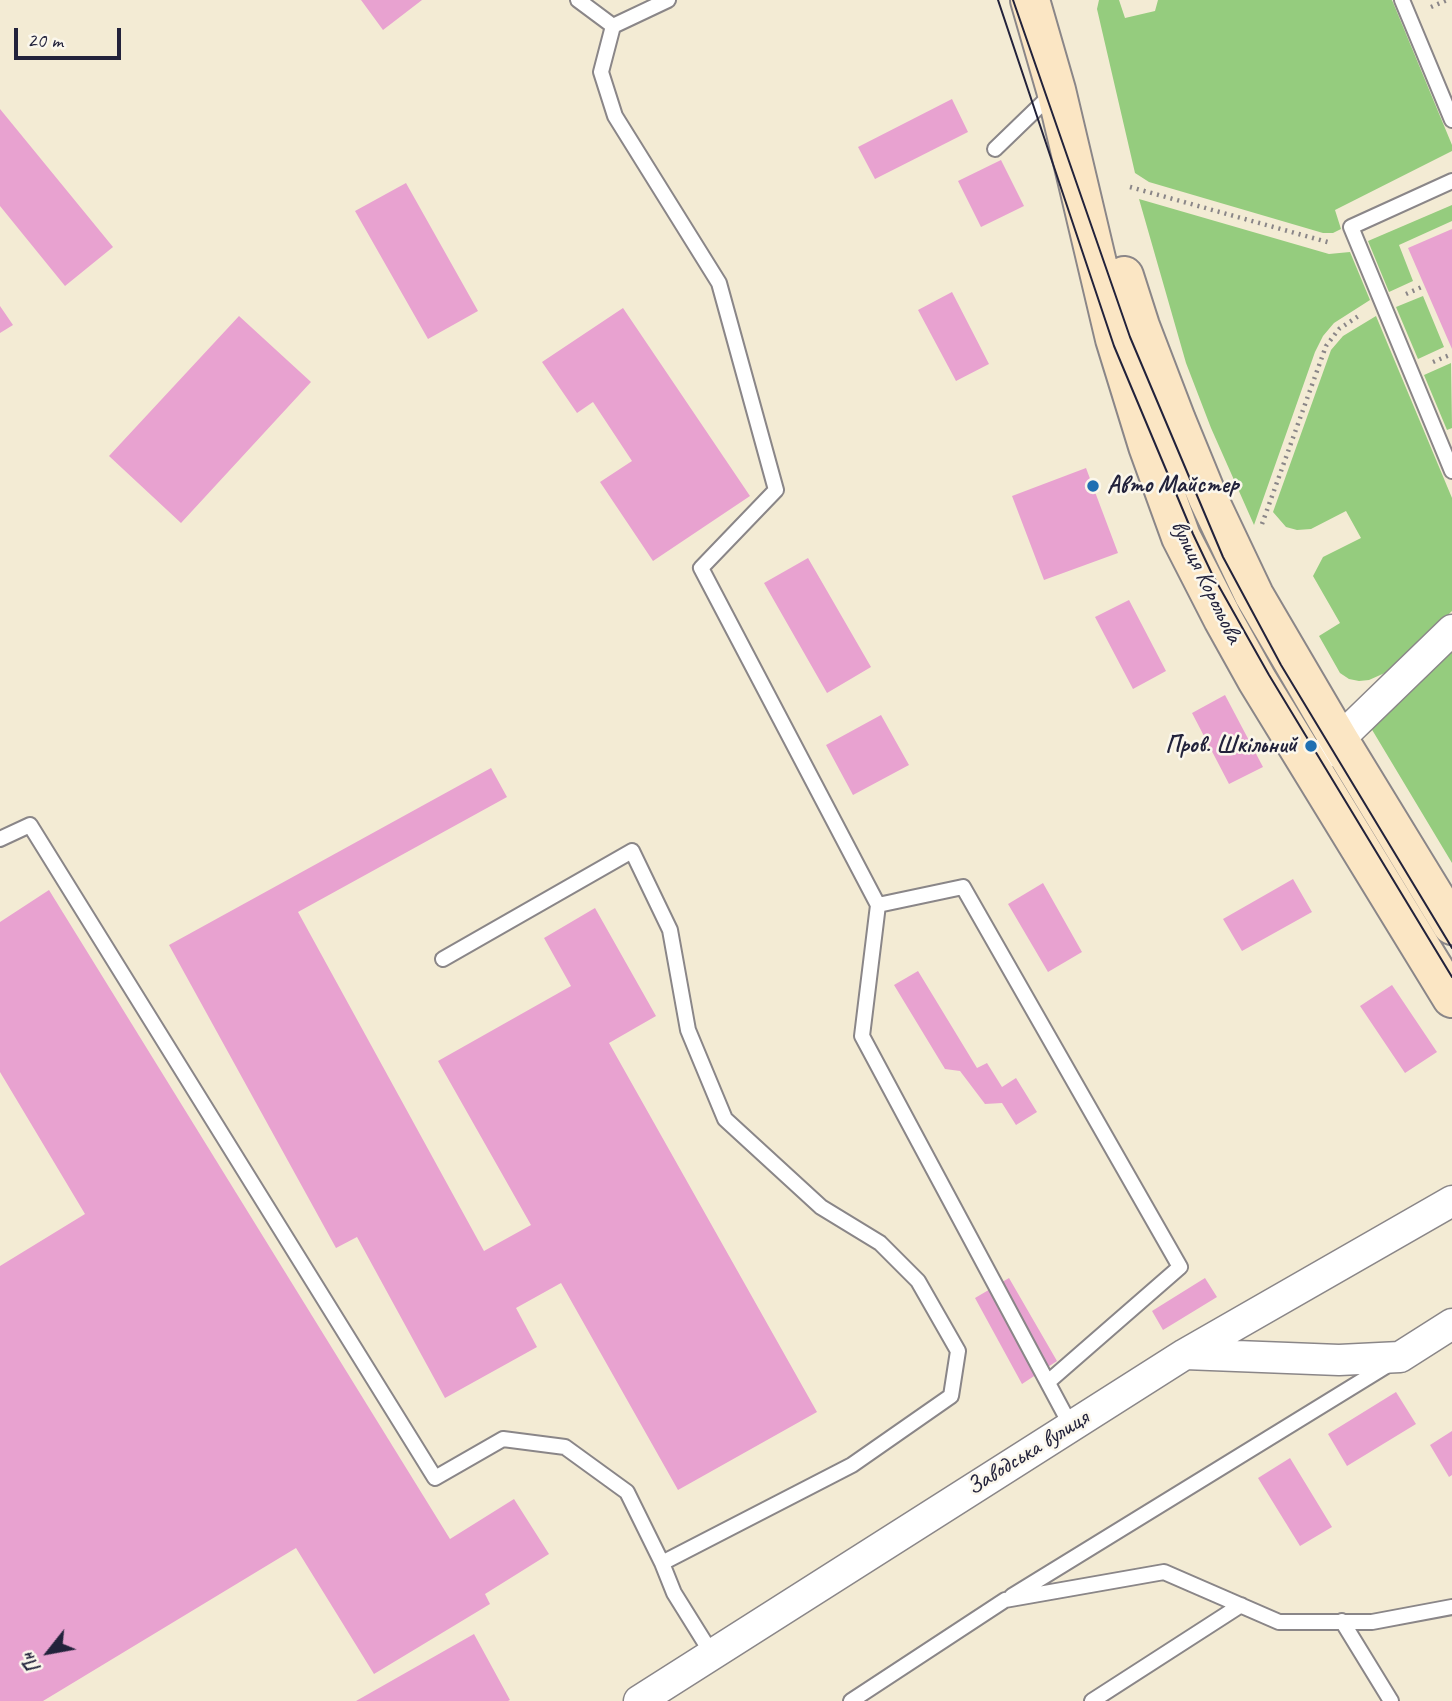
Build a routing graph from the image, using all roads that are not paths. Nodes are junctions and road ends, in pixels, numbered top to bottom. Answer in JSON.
{"nodes":[{"id":1,"x":578,"y":0,"type":"edge"},
{"id":2,"x":668,"y":0,"type":"edge"},
{"id":3,"x":1030,"y":0,"type":"edge"},
{"id":4,"x":1053,"y":0,"type":"edge"},
{"id":5,"x":1402,"y":0,"type":"edge"},
{"id":6,"x":614,"y":26,"type":"junction"},
{"id":7,"x":1056,"y":90,"type":"junction"},
{"id":8,"x":1452,"y":120,"type":"edge"},
{"id":9,"x":995,"y":149,"type":"dead end"},
{"id":10,"x":1452,"y":181,"type":"edge"},
{"id":11,"x":1452,"y":471,"type":"edge"},
{"id":12,"x":1452,"y":630,"type":"edge"},
{"id":13,"x":1339,"y":740,"type":"junction"},
{"id":14,"x":1310,"y":767,"type":"junction"},
{"id":15,"x":0,"y":839,"type":"edge"},
{"id":16,"x":878,"y":905,"type":"junction"},
{"id":17,"x":1452,"y":925,"type":"edge"},
{"id":18,"x":443,"y":959,"type":"dead end"},
{"id":19,"x":1452,"y":998,"type":"edge"},
{"id":20,"x":1452,"y":1201,"type":"edge"},
{"id":21,"x":1452,"y":1324,"type":"edge"},
{"id":22,"x":1185,"y":1354,"type":"junction"},
{"id":23,"x":1400,"y":1357,"type":"junction"},
{"id":24,"x":1048,"y":1382,"type":"junction"},
{"id":25,"x":1071,"y":1426,"type":"junction"},
{"id":26,"x":662,"y":1563,"type":"junction"},
{"id":27,"x":1005,"y":1600,"type":"junction"},
{"id":28,"x":1241,"y":1605,"type":"junction"},
{"id":29,"x":1452,"y":1607,"type":"edge"},
{"id":30,"x":1342,"y":1621,"type":"junction"},
{"id":31,"x":712,"y":1654,"type":"junction"},
{"id":32,"x":639,"y":1701,"type":"edge"},
{"id":33,"x":851,"y":1701,"type":"edge"},
{"id":34,"x":1092,"y":1701,"type":"edge"},
{"id":35,"x":1391,"y":1701,"type":"edge"}],
"edges":[{"from":1,"to":6,"type":"lane"},
{"from":2,"to":6,"type":"lane"},
{"from":3,"to":7,"type":"main road","name":"вулиця Корольова"},
{"from":4,"to":7,"type":"main road"},
{"from":4,"to":13,"type":"main road","name":"вулиця Корольова"},
{"from":5,"to":8,"type":"lane"},
{"from":6,"to":16,"type":"lane"},
{"from":7,"to":9,"type":"lane"},
{"from":7,"to":14,"type":"main road","name":"вулиця Корольова"},
{"from":10,"to":11,"type":"lane"},
{"from":12,"to":13,"type":"street"},
{"from":13,"to":14,"type":"street"},
{"from":13,"to":17,"type":"main road","name":"вулиця Корольова"},
{"from":14,"to":19,"type":"main road","name":"вулиця Корольова"},
{"from":15,"to":26,"type":"lane"},
{"from":16,"to":24,"type":"lane"},
{"from":16,"to":24,"type":"lane"},
{"from":18,"to":26,"type":"lane"},
{"from":20,"to":22,"type":"street","name":"Заводська вулиця"},
{"from":21,"to":23,"type":"street"},
{"from":22,"to":23,"type":"street"},
{"from":22,"to":25,"type":"street","name":"Заводська вулиця"},
{"from":23,"to":27,"type":"lane"},
{"from":24,"to":25,"type":"lane"},
{"from":25,"to":31,"type":"street","name":"Заводська вулиця"},
{"from":26,"to":31,"type":"lane"},
{"from":27,"to":28,"type":"lane"},
{"from":27,"to":33,"type":"lane"},
{"from":28,"to":30,"type":"lane"},
{"from":28,"to":34,"type":"lane"},
{"from":29,"to":30,"type":"lane"},
{"from":30,"to":35,"type":"lane"},
{"from":31,"to":32,"type":"street","name":"Заводська вулиця"}]}
